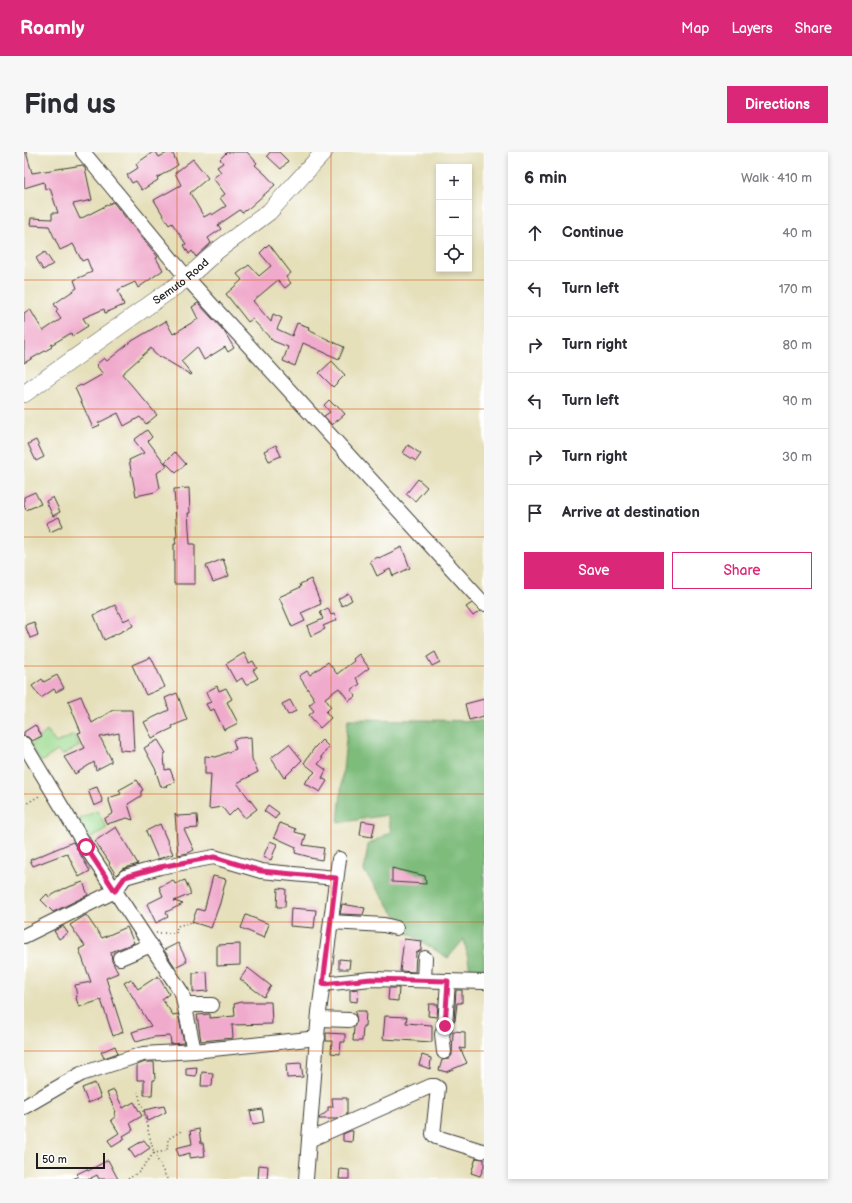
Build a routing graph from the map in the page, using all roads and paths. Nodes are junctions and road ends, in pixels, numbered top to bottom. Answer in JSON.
{"nodes":[{"id":1,"x":83,"y":152,"type":"edge"},
{"id":2,"x":324,"y":152,"type":"edge"},
{"id":3,"x":187,"y":278,"type":"junction"},
{"id":4,"x":24,"y":394,"type":"edge"},
{"id":5,"x":484,"y":604,"type":"edge"},
{"id":6,"x":24,"y":744,"type":"edge"},
{"id":7,"x":42,"y":794,"type":"dead end"},
{"id":8,"x":24,"y":805,"type":"edge"},
{"id":9,"x":339,"y":859,"type":"dead end"},
{"id":10,"x":336,"y":878,"type":"junction"},
{"id":11,"x":115,"y":891,"type":"junction"},
{"id":12,"x":192,"y":922,"type":"dead end"},
{"id":13,"x":331,"y":922,"type":"junction"},
{"id":14,"x":396,"y":928,"type":"dead end"},
{"id":15,"x":142,"y":933,"type":"junction"},
{"id":16,"x":24,"y":936,"type":"edge"},
{"id":17,"x":150,"y":945,"type":"junction"},
{"id":18,"x":120,"y":958,"type":"dead end"},
{"id":19,"x":425,"y":958,"type":"dead end"},
{"id":20,"x":424,"y":980,"type":"junction"},
{"id":21,"x":448,"y":981,"type":"junction"},
{"id":22,"x":484,"y":982,"type":"edge"},
{"id":23,"x":323,"y":984,"type":"junction"},
{"id":24,"x":185,"y":1005,"type":"junction"},
{"id":25,"x":212,"y":1005,"type":"dead end"},
{"id":26,"x":319,"y":1019,"type":"junction"},
{"id":27,"x":349,"y":1020,"type":"dead end"},
{"id":28,"x":318,"y":1038,"type":"junction"},
{"id":29,"x":194,"y":1051,"type":"junction"},
{"id":30,"x":444,"y":1052,"type":"dead end"},
{"id":31,"x":138,"y":1092,"type":"dead end"},
{"id":32,"x":24,"y":1107,"type":"edge"},
{"id":33,"x":183,"y":1130,"type":"dead end"},
{"id":34,"x":309,"y":1140,"type":"junction"},
{"id":35,"x":482,"y":1151,"type":"dead end"},
{"id":36,"x":154,"y":1153,"type":"junction"},
{"id":37,"x":128,"y":1179,"type":"edge"},
{"id":38,"x":167,"y":1179,"type":"edge"},
{"id":39,"x":306,"y":1179,"type":"edge"}],
"edges":[{"from":1,"to":3,"type":"street"},
{"from":2,"to":3,"type":"main road","name":"Semuto Road"},
{"from":3,"to":4,"type":"main road","name":"Semuto Road"},
{"from":3,"to":5,"type":"street"},
{"from":6,"to":11,"type":"street"},
{"from":7,"to":8,"type":"path"},
{"from":9,"to":10,"type":"street"},
{"from":10,"to":11,"type":"street"},
{"from":10,"to":13,"type":"street"},
{"from":11,"to":15,"type":"street"},
{"from":11,"to":16,"type":"street"},
{"from":12,"to":15,"type":"path"},
{"from":13,"to":14,"type":"street"},
{"from":13,"to":23,"type":"street"},
{"from":15,"to":17,"type":"street"},
{"from":17,"to":18,"type":"street"},
{"from":17,"to":24,"type":"street"},
{"from":19,"to":20,"type":"street"},
{"from":20,"to":21,"type":"street"},
{"from":20,"to":23,"type":"street"},
{"from":21,"to":22,"type":"street"},
{"from":21,"to":30,"type":"street"},
{"from":23,"to":26,"type":"street"},
{"from":24,"to":25,"type":"street"},
{"from":24,"to":29,"type":"street"},
{"from":26,"to":27,"type":"street"},
{"from":26,"to":28,"type":"street"},
{"from":28,"to":29,"type":"street"},
{"from":28,"to":34,"type":"street"},
{"from":29,"to":32,"type":"street"},
{"from":31,"to":36,"type":"path"},
{"from":33,"to":36,"type":"path"},
{"from":34,"to":35,"type":"street"},
{"from":34,"to":39,"type":"street"},
{"from":36,"to":37,"type":"path"},
{"from":36,"to":38,"type":"path"}]}
